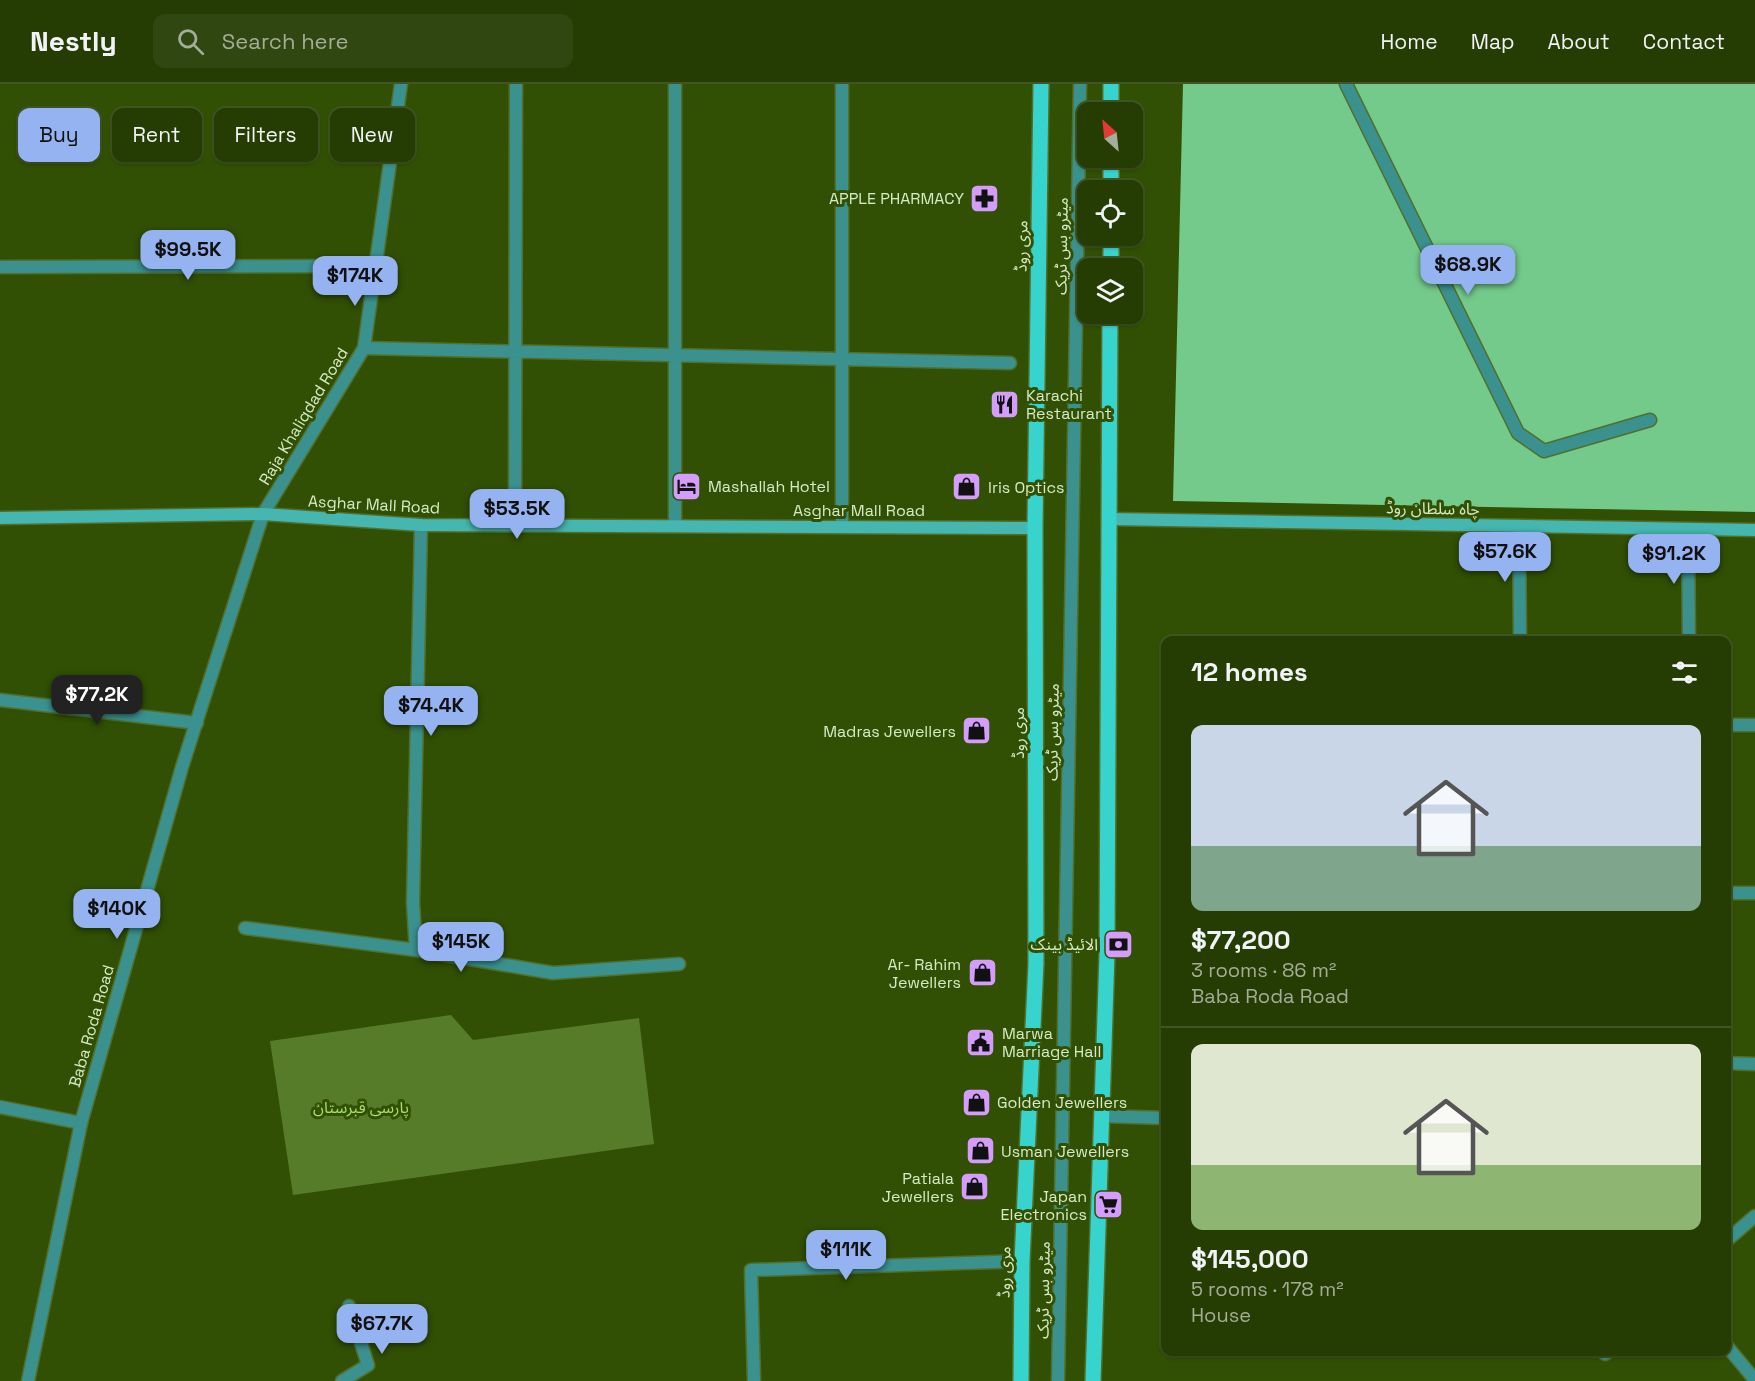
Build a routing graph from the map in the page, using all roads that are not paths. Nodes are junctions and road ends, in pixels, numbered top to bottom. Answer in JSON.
{"nodes":[{"id":1,"x":401,"y":84,"type":"edge"},
{"id":2,"x":516,"y":84,"type":"edge"},
{"id":3,"x":675,"y":84,"type":"edge"},
{"id":4,"x":842,"y":84,"type":"edge"},
{"id":5,"x":1041,"y":84,"type":"edge"},
{"id":6,"x":1080,"y":84,"type":"edge"},
{"id":7,"x":1111,"y":84,"type":"edge"},
{"id":8,"x":1346,"y":84,"type":"edge"},
{"id":9,"x":1111,"y":102,"type":"edge"},
{"id":10,"x":375,"y":266,"type":"junction"},
{"id":11,"x":0,"y":267,"type":"edge"},
{"id":12,"x":1110,"y":324,"type":"edge"},
{"id":13,"x":364,"y":348,"type":"junction"},
{"id":14,"x":515,"y":351,"type":"junction"},
{"id":15,"x":675,"y":355,"type":"junction"},
{"id":16,"x":842,"y":359,"type":"junction"},
{"id":17,"x":1010,"y":363,"type":"dead end"},
{"id":18,"x":1650,"y":420,"type":"dead end"},
{"id":19,"x":263,"y":514,"type":"junction"},
{"id":20,"x":0,"y":518,"type":"edge"},
{"id":21,"x":1110,"y":519,"type":"junction"},
{"id":22,"x":421,"y":525,"type":"junction"},
{"id":23,"x":515,"y":525,"type":"junction"},
{"id":24,"x":675,"y":526,"type":"junction"},
{"id":25,"x":1519,"y":526,"type":"junction"},
{"id":26,"x":842,"y":527,"type":"junction"},
{"id":27,"x":1035,"y":528,"type":"junction"},
{"id":28,"x":1688,"y":529,"type":"junction"},
{"id":29,"x":1755,"y":530,"type":"edge"},
{"id":30,"x":1520,"y":636,"type":"edge"},
{"id":31,"x":1689,"y":636,"type":"edge"},
{"id":32,"x":0,"y":700,"type":"edge"},
{"id":33,"x":197,"y":723,"type":"junction"},
{"id":34,"x":1731,"y":725,"type":"edge"},
{"id":35,"x":1755,"y":725,"type":"edge"},
{"id":36,"x":1731,"y":893,"type":"edge"},
{"id":37,"x":1755,"y":893,"type":"edge"},
{"id":38,"x":244,"y":928,"type":"dead end"},
{"id":39,"x":416,"y":950,"type":"junction"},
{"id":40,"x":679,"y":964,"type":"dead end"},
{"id":41,"x":1731,"y":1063,"type":"edge"},
{"id":42,"x":1755,"y":1064,"type":"edge"},
{"id":43,"x":0,"y":1107,"type":"edge"},
{"id":44,"x":1101,"y":1116,"type":"junction"},
{"id":45,"x":1161,"y":1118,"type":"edge"},
{"id":46,"x":81,"y":1123,"type":"junction"},
{"id":47,"x":1755,"y":1216,"type":"edge"},
{"id":48,"x":1731,"y":1237,"type":"edge"},
{"id":49,"x":1022,"y":1261,"type":"junction"},
{"id":50,"x":349,"y":1306,"type":"dead end"},
{"id":51,"x":1731,"y":1352,"type":"edge"},
{"id":52,"x":1755,"y":1380,"type":"edge"},
{"id":53,"x":28,"y":1381,"type":"edge"},
{"id":54,"x":342,"y":1381,"type":"edge"},
{"id":55,"x":754,"y":1381,"type":"edge"},
{"id":56,"x":1021,"y":1381,"type":"edge"},
{"id":57,"x":1058,"y":1381,"type":"edge"},
{"id":58,"x":1093,"y":1381,"type":"edge"}],
"edges":[{"from":1,"to":10,"type":"street","name":"Raja Khaliqdad Road"},
{"from":2,"to":14,"type":"street"},
{"from":3,"to":15,"type":"street"},
{"from":4,"to":16,"type":"street"},
{"from":5,"to":27,"type":"main road","name":"مری روڈ"},
{"from":6,"to":57,"type":"street","name":"میٹرو بس ٹریک"},
{"from":7,"to":9,"type":"main road"},
{"from":8,"to":18,"type":"street"},
{"from":10,"to":11,"type":"street"},
{"from":10,"to":13,"type":"street","name":"Raja Khaliqdad Road"},
{"from":12,"to":21,"type":"main road"},
{"from":13,"to":14,"type":"street"},
{"from":13,"to":19,"type":"street","name":"Raja Khaliqdad Road"},
{"from":14,"to":15,"type":"street"},
{"from":14,"to":23,"type":"street"},
{"from":15,"to":16,"type":"street"},
{"from":15,"to":24,"type":"street"},
{"from":16,"to":17,"type":"street"},
{"from":16,"to":26,"type":"street"},
{"from":19,"to":20,"type":"main road","name":"Asghar Mall Road"},
{"from":19,"to":22,"type":"main road","name":"Asghar Mall Road"},
{"from":19,"to":33,"type":"street","name":"Baba Roda Road"},
{"from":21,"to":25,"type":"main road","name":"چاہ سلطان روڈ"},
{"from":21,"to":44,"type":"main road"},
{"from":22,"to":23,"type":"main road","name":"Asghar Mall Road"},
{"from":22,"to":39,"type":"street"},
{"from":23,"to":24,"type":"main road","name":"Asghar Mall Road"},
{"from":24,"to":26,"type":"main road","name":"Asghar Mall Road"},
{"from":25,"to":28,"type":"main road","name":"چاہ سلطان روڈ"},
{"from":25,"to":30,"type":"street"},
{"from":26,"to":27,"type":"main road","name":"Asghar Mall Road"},
{"from":27,"to":49,"type":"main road","name":"مری روڈ"},
{"from":28,"to":29,"type":"main road","name":"چاہ سلطان روڈ"},
{"from":28,"to":31,"type":"street"},
{"from":32,"to":33,"type":"street"},
{"from":33,"to":46,"type":"street","name":"Baba Roda Road"},
{"from":34,"to":35,"type":"street"},
{"from":36,"to":37,"type":"street"},
{"from":38,"to":39,"type":"street"},
{"from":39,"to":40,"type":"street"},
{"from":41,"to":42,"type":"street"},
{"from":43,"to":46,"type":"street"},
{"from":44,"to":45,"type":"street"},
{"from":44,"to":58,"type":"main road"},
{"from":46,"to":53,"type":"street","name":"Baba Roda Road"},
{"from":47,"to":48,"type":"street"},
{"from":49,"to":55,"type":"street"},
{"from":49,"to":56,"type":"main road","name":"مری روڈ"},
{"from":50,"to":54,"type":"street"},
{"from":51,"to":52,"type":"street"}]}
